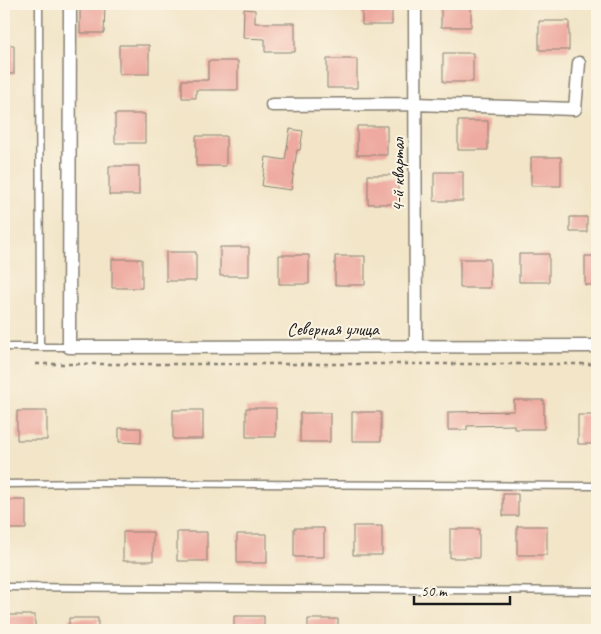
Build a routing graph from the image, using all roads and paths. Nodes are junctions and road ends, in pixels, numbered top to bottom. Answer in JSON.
{"nodes":[{"id":1,"x":39,"y":4,"type":"edge"},
{"id":2,"x":70,"y":4,"type":"edge"},
{"id":3,"x":415,"y":4,"type":"edge"},
{"id":4,"x":579,"y":63,"type":"dead end"},
{"id":5,"x":415,"y":104,"type":"junction"},
{"id":6,"x":272,"y":105,"type":"dead end"},
{"id":7,"x":597,"y":346,"type":"edge"},
{"id":8,"x":4,"y":347,"type":"edge"},
{"id":9,"x":40,"y":347,"type":"junction"},
{"id":10,"x":69,"y":347,"type":"junction"},
{"id":11,"x":416,"y":347,"type":"junction"},
{"id":12,"x":36,"y":364,"type":"dead end"},
{"id":13,"x":597,"y":364,"type":"edge"},
{"id":14,"x":4,"y":484,"type":"edge"},
{"id":15,"x":597,"y":486,"type":"edge"},
{"id":16,"x":4,"y":586,"type":"edge"},
{"id":17,"x":597,"y":591,"type":"edge"}],
"edges":[{"from":1,"to":9,"type":"lane"},
{"from":2,"to":10,"type":"street"},
{"from":3,"to":5,"type":"street","name":"4-й квартал"},
{"from":4,"to":5,"type":"street"},
{"from":5,"to":6,"type":"street"},
{"from":5,"to":11,"type":"street","name":"4-й квартал"},
{"from":7,"to":11,"type":"street","name":"Северная улица"},
{"from":8,"to":9,"type":"lane"},
{"from":9,"to":10,"type":"lane"},
{"from":10,"to":11,"type":"street","name":"Северная улица"},
{"from":12,"to":13,"type":"path"},
{"from":14,"to":15,"type":"lane"},
{"from":16,"to":17,"type":"lane"}]}
